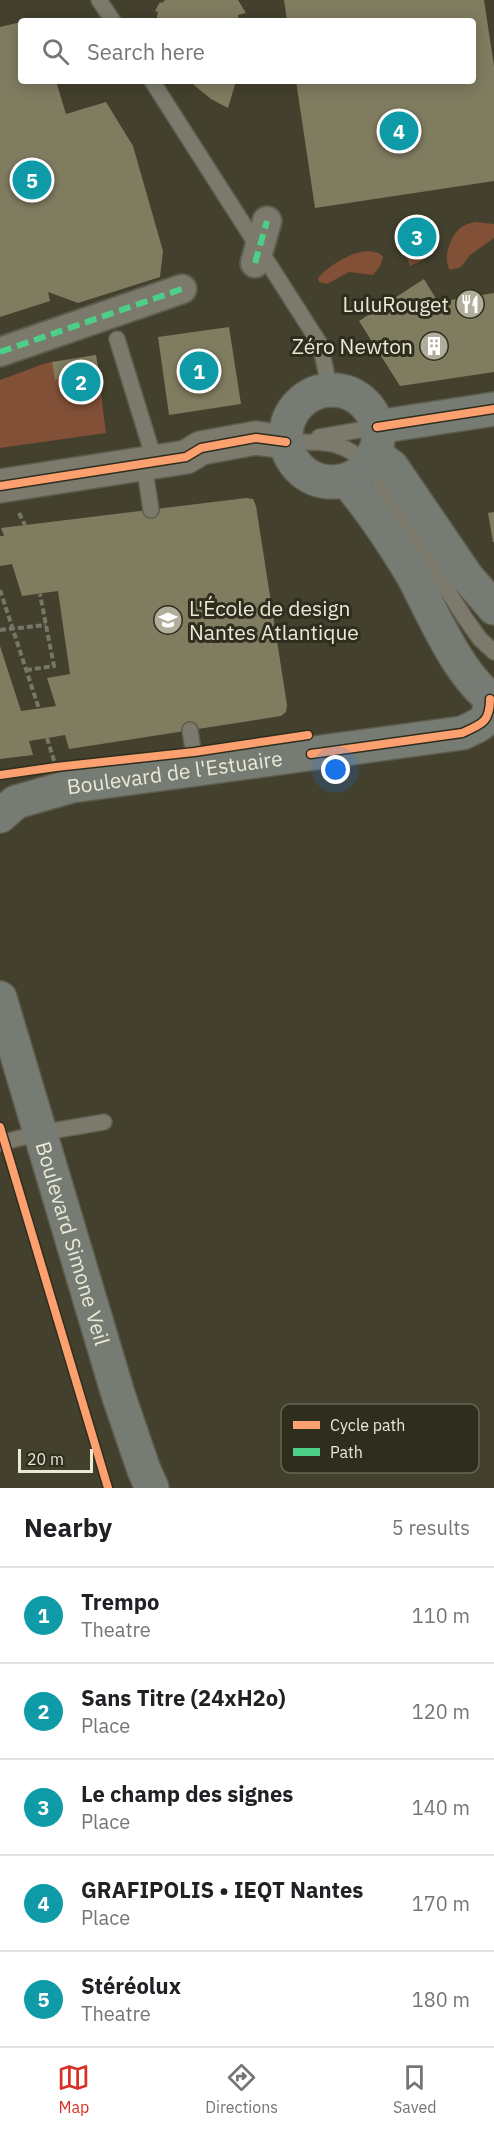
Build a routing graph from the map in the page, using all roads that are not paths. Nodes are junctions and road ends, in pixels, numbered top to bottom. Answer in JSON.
{"nodes":[{"id":1,"x":99,"y":0,"type":"edge"},
{"id":2,"x":111,"y":18,"type":"edge"},
{"id":3,"x":154,"y":84,"type":"edge"},
{"id":4,"x":182,"y":289,"type":"dead end"},
{"id":5,"x":117,"y":339,"type":"dead end"},
{"id":6,"x":0,"y":352,"type":"edge"},
{"id":7,"x":330,"y":390,"type":"junction"},
{"id":8,"x":494,"y":409,"type":"edge"},
{"id":9,"x":286,"y":442,"type":"junction"},
{"id":10,"x":366,"y":456,"type":"junction"},
{"id":11,"x":149,"y":463,"type":"junction"},
{"id":12,"x":0,"y":486,"type":"edge"},
{"id":13,"x":151,"y":510,"type":"dead end"},
{"id":14,"x":494,"y":608,"type":"edge"},
{"id":15,"x":494,"y":652,"type":"edge"},
{"id":16,"x":492,"y":700,"type":"edge"},
{"id":17,"x":190,"y":730,"type":"dead end"},
{"id":18,"x":196,"y":770,"type":"junction"},
{"id":19,"x":8,"y":809,"type":"edge"},
{"id":20,"x":0,"y":998,"type":"edge"},
{"id":21,"x":104,"y":1122,"type":"dead end"},
{"id":22,"x":40,"y":1133,"type":"junction"},
{"id":23,"x":0,"y":1143,"type":"edge"},
{"id":24,"x":152,"y":1488,"type":"edge"}],
"edges":[{"from":1,"to":2,"type":"lane"},
{"from":3,"to":7,"type":"lane"},
{"from":4,"to":6,"type":"street"},
{"from":5,"to":11,"type":"lane"},
{"from":7,"to":9,"type":"main road"},
{"from":7,"to":10,"type":"main road"},
{"from":8,"to":10,"type":"main road"},
{"from":9,"to":10,"type":"lane"},
{"from":9,"to":10,"type":"main road"},
{"from":9,"to":11,"type":"main road"},
{"from":10,"to":14,"type":"main road"},
{"from":10,"to":15,"type":"lane"},
{"from":10,"to":16,"type":"main road"},
{"from":11,"to":12,"type":"main road"},
{"from":11,"to":13,"type":"lane"},
{"from":16,"to":18,"type":"main road","name":"Boulevard de l'Estuaire"},
{"from":17,"to":18,"type":"lane"},
{"from":18,"to":19,"type":"main road","name":"Boulevard de l'Estuaire"},
{"from":20,"to":22,"type":"main road","name":"Boulevard Simone Veil"},
{"from":21,"to":22,"type":"lane"},
{"from":22,"to":23,"type":"lane"},
{"from":22,"to":24,"type":"main road","name":"Boulevard Simone Veil"}]}
